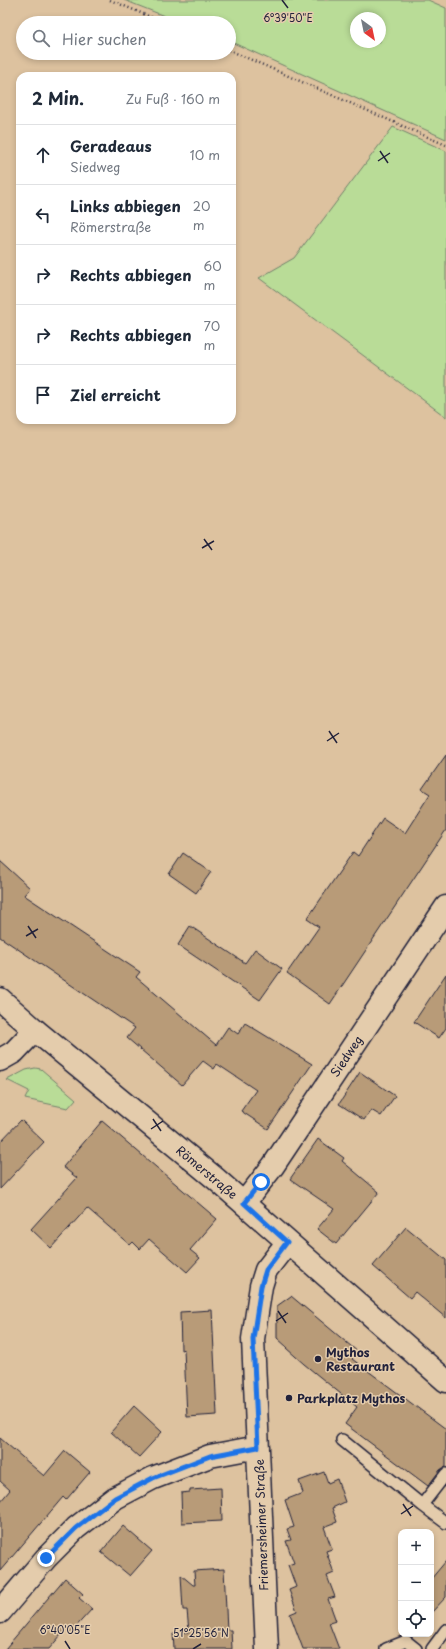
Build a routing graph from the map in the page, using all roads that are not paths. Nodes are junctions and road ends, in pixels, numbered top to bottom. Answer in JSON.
{"nodes":[{"id":1,"x":446,"y":907,"type":"edge"},
{"id":2,"x":0,"y":999,"type":"edge"},
{"id":3,"x":35,"y":1030,"type":"junction"},
{"id":4,"x":0,"y":1060,"type":"edge"},
{"id":5,"x":244,"y":1203,"type":"junction"},
{"id":6,"x":287,"y":1242,"type":"junction"},
{"id":7,"x":446,"y":1381,"type":"edge"},
{"id":8,"x":342,"y":1440,"type":"dead end"},
{"id":9,"x":258,"y":1447,"type":"junction"},
{"id":10,"x":446,"y":1474,"type":"edge"},
{"id":11,"x":422,"y":1505,"type":"junction"},
{"id":12,"x":446,"y":1523,"type":"edge"},
{"id":13,"x":0,"y":1612,"type":"edge"},
{"id":14,"x":446,"y":1630,"type":"edge"},
{"id":15,"x":267,"y":1649,"type":"edge"},
{"id":16,"x":386,"y":1649,"type":"edge"},
{"id":17,"x":416,"y":1649,"type":"edge"},
{"id":18,"x":432,"y":1649,"type":"edge"}],
"edges":[{"from":1,"to":5,"type":"street","name":"Siedweg"},
{"from":2,"to":3,"type":"street","name":"Römerstraße"},
{"from":3,"to":4,"type":"street"},
{"from":3,"to":5,"type":"street","name":"Römerstraße"},
{"from":5,"to":6,"type":"street","name":"Römerstraße"},
{"from":6,"to":7,"type":"street","name":"Römerstraße"},
{"from":6,"to":9,"type":"street","name":"Friemersheimer Straße"},
{"from":8,"to":11,"type":"lane"},
{"from":9,"to":13,"type":"street"},
{"from":9,"to":15,"type":"street","name":"Friemersheimer Straße"},
{"from":10,"to":11,"type":"lane"},
{"from":11,"to":12,"type":"lane"},
{"from":14,"to":18,"type":"lane"},
{"from":16,"to":17,"type":"lane"}]}
